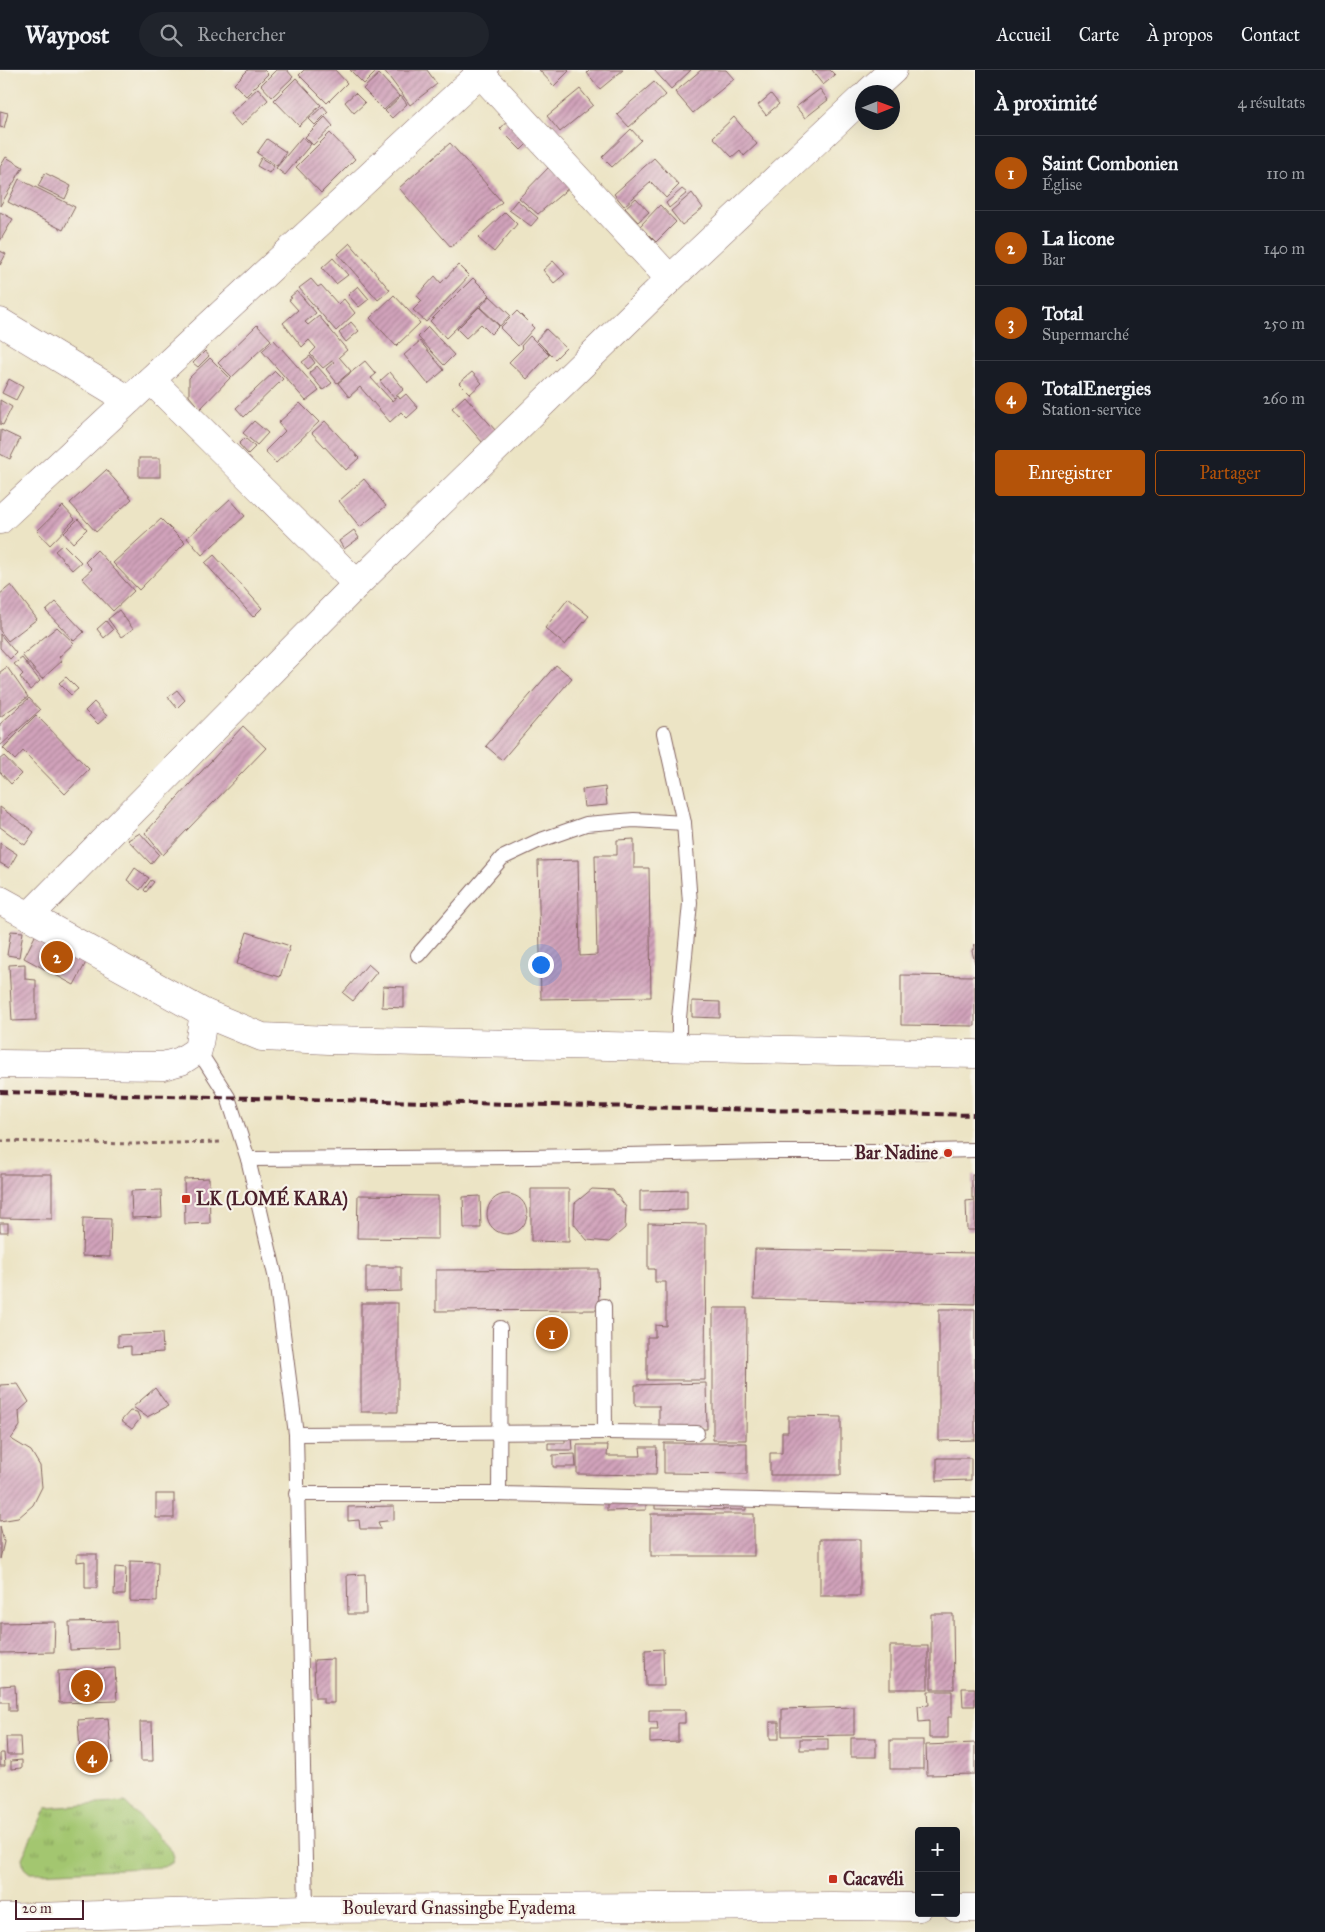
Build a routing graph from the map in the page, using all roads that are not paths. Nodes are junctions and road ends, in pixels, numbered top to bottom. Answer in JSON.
{"nodes":[{"id":1,"x":892,"y":70,"type":"edge"},
{"id":2,"x":481,"y":71,"type":"edge"},
{"id":3,"x":876,"y":85,"type":"edge"},
{"id":4,"x":855,"y":105,"type":"edge"},
{"id":5,"x":670,"y":279,"type":"junction"},
{"id":6,"x":0,"y":322,"type":"edge"},
{"id":7,"x":151,"y":380,"type":"junction"},
{"id":8,"x":129,"y":400,"type":"junction"},
{"id":9,"x":0,"y":520,"type":"edge"},
{"id":10,"x":357,"y":584,"type":"junction"},
{"id":11,"x":664,"y":733,"type":"dead end"},
{"id":12,"x":684,"y":823,"type":"junction"},
{"id":13,"x":0,"y":900,"type":"edge"},
{"id":14,"x":29,"y":916,"type":"junction"},
{"id":15,"x":418,"y":954,"type":"dead end"},
{"id":16,"x":204,"y":1013,"type":"junction"},
{"id":17,"x":679,"y":1047,"type":"junction"},
{"id":18,"x":198,"y":1050,"type":"junction"},
{"id":19,"x":975,"y":1054,"type":"edge"},
{"id":20,"x":0,"y":1064,"type":"edge"},
{"id":21,"x":975,"y":1150,"type":"edge"},
{"id":22,"x":248,"y":1159,"type":"junction"},
{"id":23,"x":604,"y":1306,"type":"dead end"},
{"id":24,"x":500,"y":1328,"type":"dead end"},
{"id":25,"x":605,"y":1432,"type":"junction"},
{"id":26,"x":499,"y":1433,"type":"junction"},
{"id":27,"x":697,"y":1433,"type":"dead end"},
{"id":28,"x":296,"y":1434,"type":"junction"},
{"id":29,"x":296,"y":1494,"type":"junction"},
{"id":30,"x":500,"y":1494,"type":"junction"},
{"id":31,"x":975,"y":1505,"type":"edge"},
{"id":32,"x":915,"y":1907,"type":"edge"},
{"id":33,"x":960,"y":1908,"type":"edge"},
{"id":34,"x":975,"y":1908,"type":"edge"},
{"id":35,"x":306,"y":1909,"type":"junction"},
{"id":36,"x":0,"y":1918,"type":"edge"}],
"edges":[{"from":1,"to":3,"type":"main road"},
{"from":2,"to":5,"type":"main road"},
{"from":2,"to":7,"type":"main road"},
{"from":4,"to":5,"type":"main road"},
{"from":5,"to":10,"type":"main road"},
{"from":6,"to":8,"type":"main road"},
{"from":7,"to":8,"type":"main road"},
{"from":7,"to":10,"type":"main road"},
{"from":8,"to":9,"type":"main road"},
{"from":10,"to":14,"type":"main road"},
{"from":11,"to":12,"type":"lane"},
{"from":12,"to":15,"type":"lane"},
{"from":12,"to":17,"type":"lane"},
{"from":13,"to":14,"type":"main road"},
{"from":14,"to":16,"type":"main road"},
{"from":16,"to":17,"type":"main road"},
{"from":16,"to":18,"type":"main road"},
{"from":17,"to":19,"type":"main road"},
{"from":18,"to":20,"type":"main road"},
{"from":18,"to":22,"type":"lane"},
{"from":21,"to":22,"type":"lane"},
{"from":22,"to":28,"type":"lane"},
{"from":23,"to":25,"type":"lane"},
{"from":24,"to":26,"type":"lane"},
{"from":25,"to":26,"type":"lane"},
{"from":25,"to":27,"type":"lane"},
{"from":26,"to":28,"type":"lane"},
{"from":26,"to":30,"type":"lane"},
{"from":28,"to":29,"type":"lane"},
{"from":29,"to":30,"type":"lane"},
{"from":29,"to":35,"type":"lane"},
{"from":30,"to":31,"type":"lane"},
{"from":32,"to":35,"type":"main road","name":"Boulevard Gnassingbe Eyadema"},
{"from":33,"to":34,"type":"main road"},
{"from":35,"to":36,"type":"main road","name":"Boulevard Gnassingbe Eyadema"}]}
